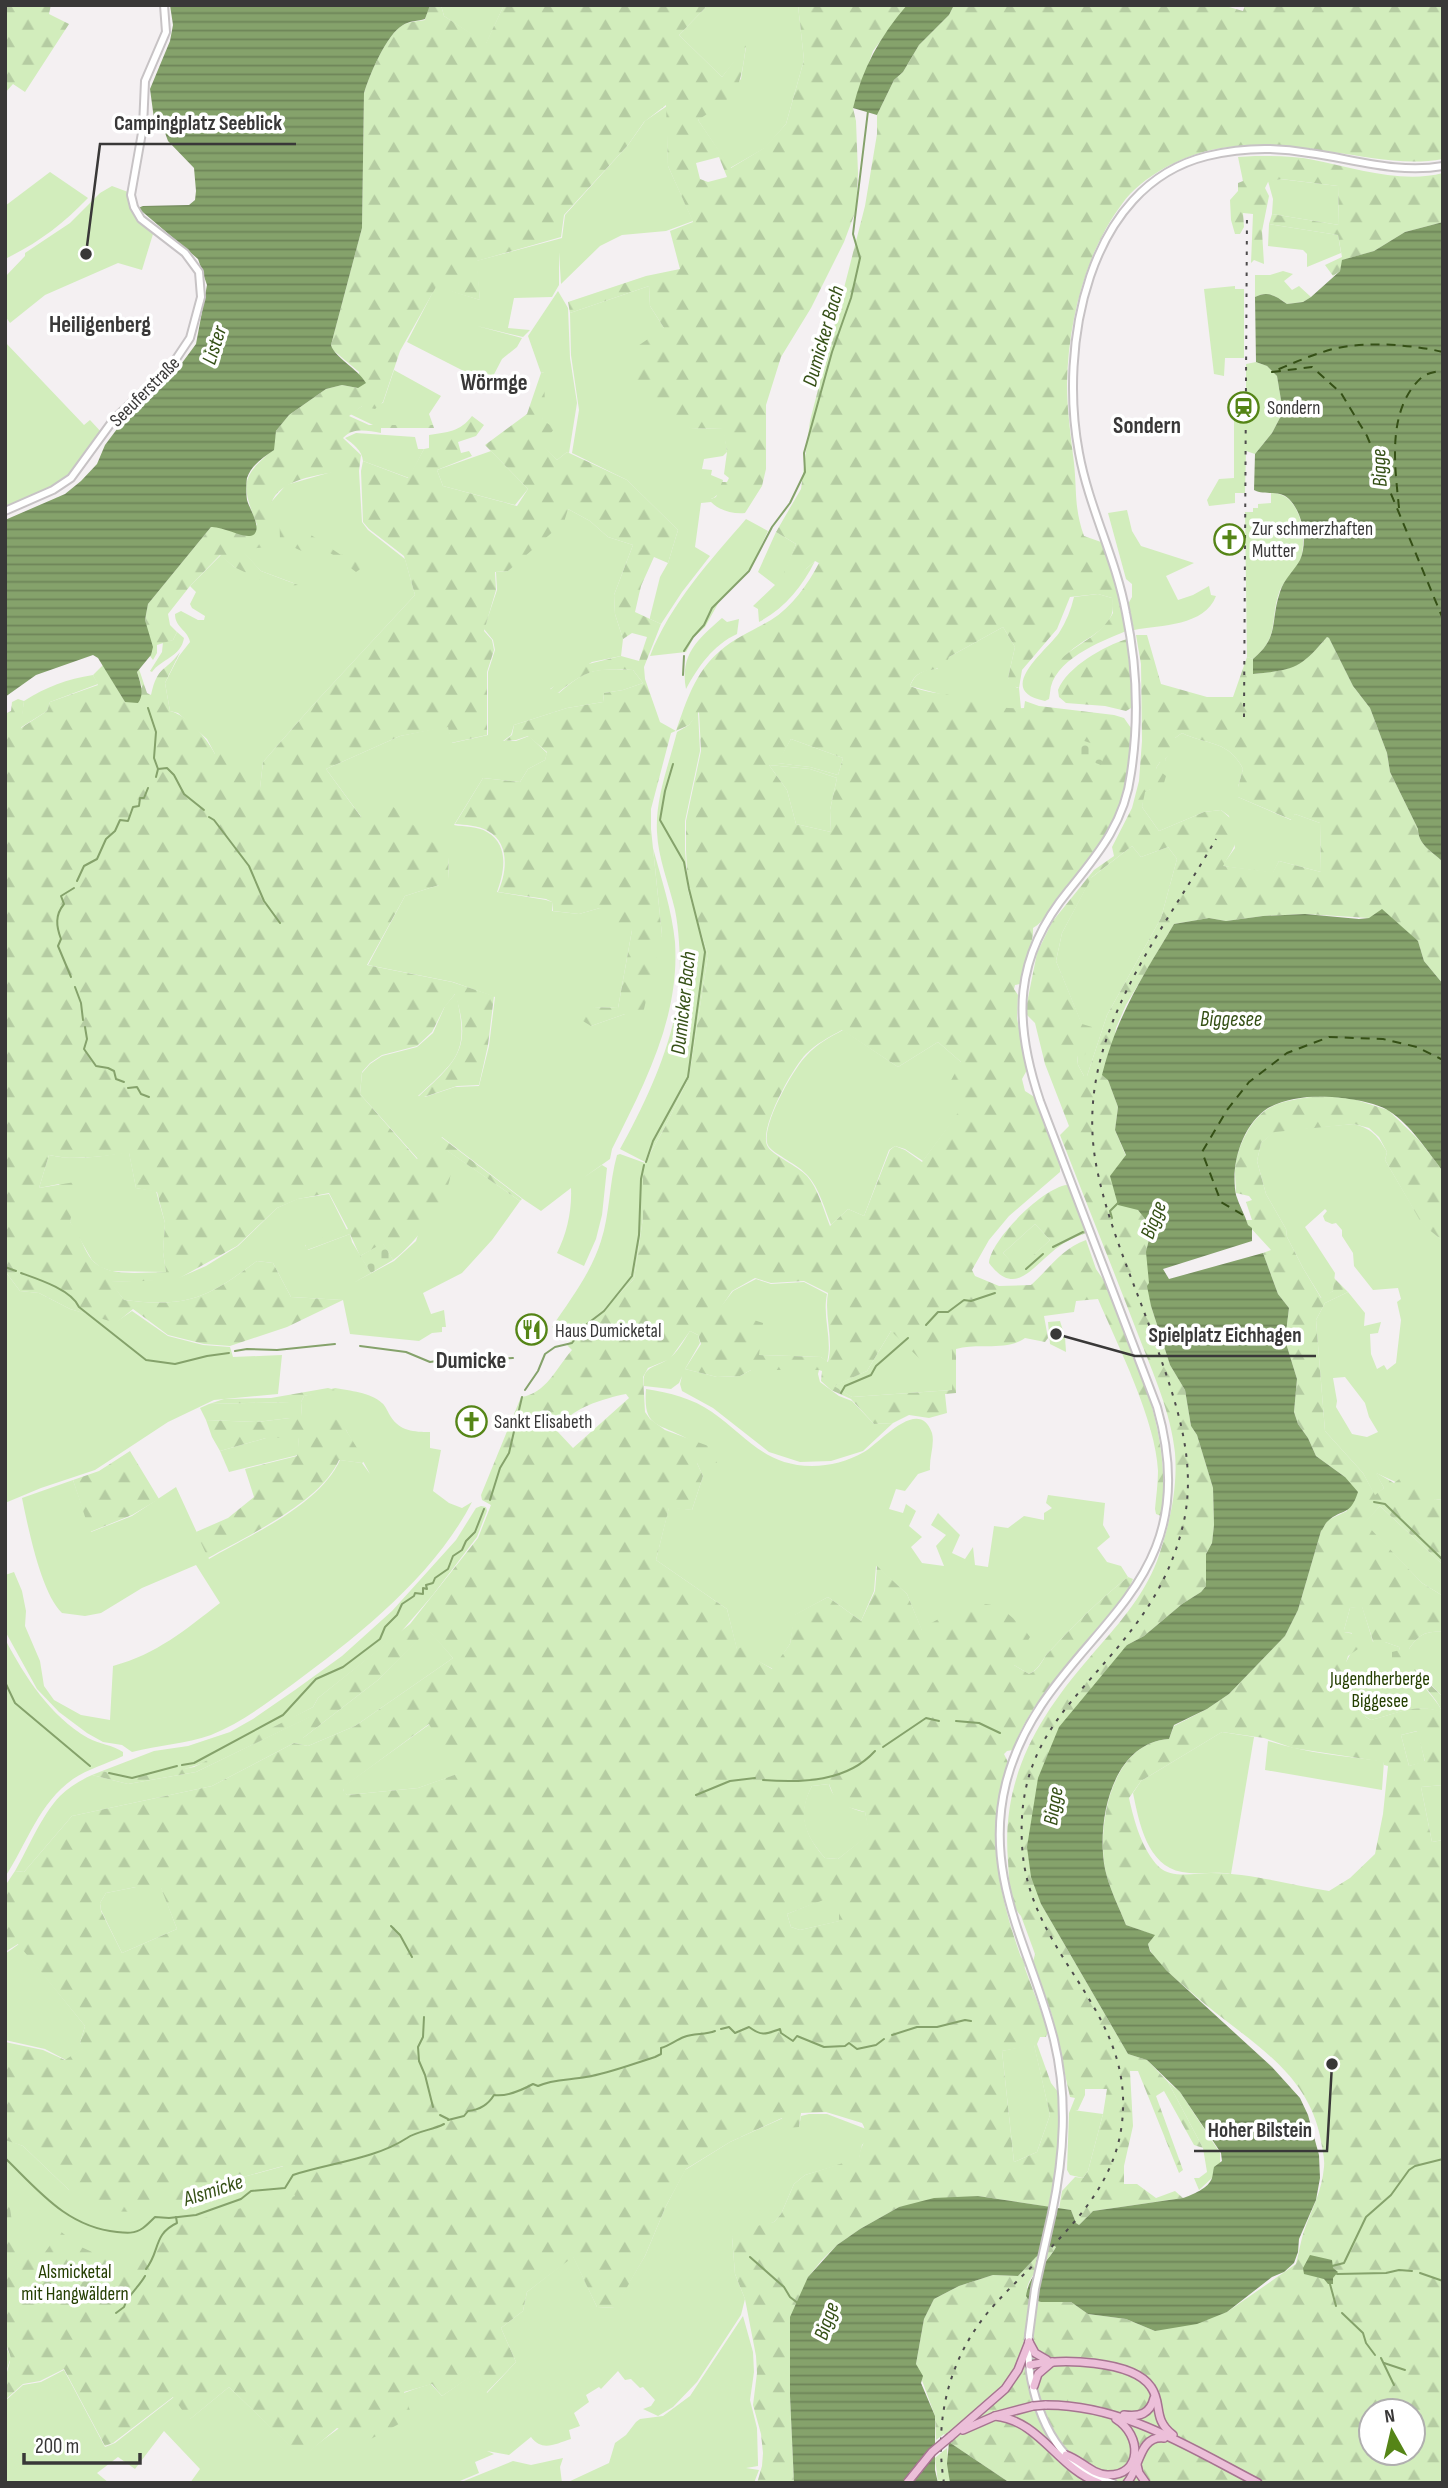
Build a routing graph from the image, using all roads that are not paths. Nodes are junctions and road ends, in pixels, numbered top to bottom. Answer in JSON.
{"nodes":[{"id":1,"x":164,"y":5,"type":"edge"},
{"id":2,"x":1443,"y":166,"type":"edge"},
{"id":3,"x":5,"y":512,"type":"edge"},
{"id":4,"x":1029,"y":2338,"type":"junction"},
{"id":5,"x":1054,"y":2361,"type":"junction"},
{"id":6,"x":1030,"y":2365,"type":"junction"},
{"id":7,"x":1034,"y":2386,"type":"junction"},
{"id":8,"x":1154,"y":2397,"type":"junction"},
{"id":9,"x":1107,"y":2413,"type":"junction"},
{"id":10,"x":995,"y":2416,"type":"junction"},
{"id":11,"x":973,"y":2421,"type":"junction"},
{"id":12,"x":1178,"y":2441,"type":"junction"},
{"id":13,"x":1066,"y":2455,"type":"junction"},
{"id":14,"x":1137,"y":2464,"type":"junction"},
{"id":15,"x":906,"y":2483,"type":"edge"},
{"id":16,"x":1099,"y":2483,"type":"edge"},
{"id":17,"x":1113,"y":2483,"type":"edge"},
{"id":18,"x":1127,"y":2483,"type":"edge"},
{"id":19,"x":1146,"y":2483,"type":"edge"},
{"id":20,"x":1258,"y":2483,"type":"edge"}],
"edges":[{"from":1,"to":3,"type":"main road","name":"Seeuferstraße"},
{"from":2,"to":4,"type":"main road","bridge":true},
{"from":4,"to":5,"type":"main road"},
{"from":4,"to":6,"type":"main road"},
{"from":4,"to":11,"type":"main road"},
{"from":5,"to":6,"type":"main road"},
{"from":5,"to":7,"type":"main road"},
{"from":5,"to":8,"type":"main road"},
{"from":6,"to":7,"type":"main road"},
{"from":7,"to":13,"type":"main road"},
{"from":8,"to":9,"type":"main road"},
{"from":8,"to":12,"type":"main road"},
{"from":9,"to":10,"type":"main road","bridge":true},
{"from":9,"to":12,"type":"main road"},
{"from":9,"to":13,"type":"main road"},
{"from":10,"to":11,"type":"main road"},
{"from":10,"to":16,"type":"main road"},
{"from":11,"to":15,"type":"main road","bridge":true},
{"from":12,"to":14,"type":"main road"},
{"from":12,"to":20,"type":"main road"},
{"from":13,"to":17,"type":"main road"},
{"from":14,"to":18,"type":"main road"},
{"from":14,"to":19,"type":"main road"}]}
